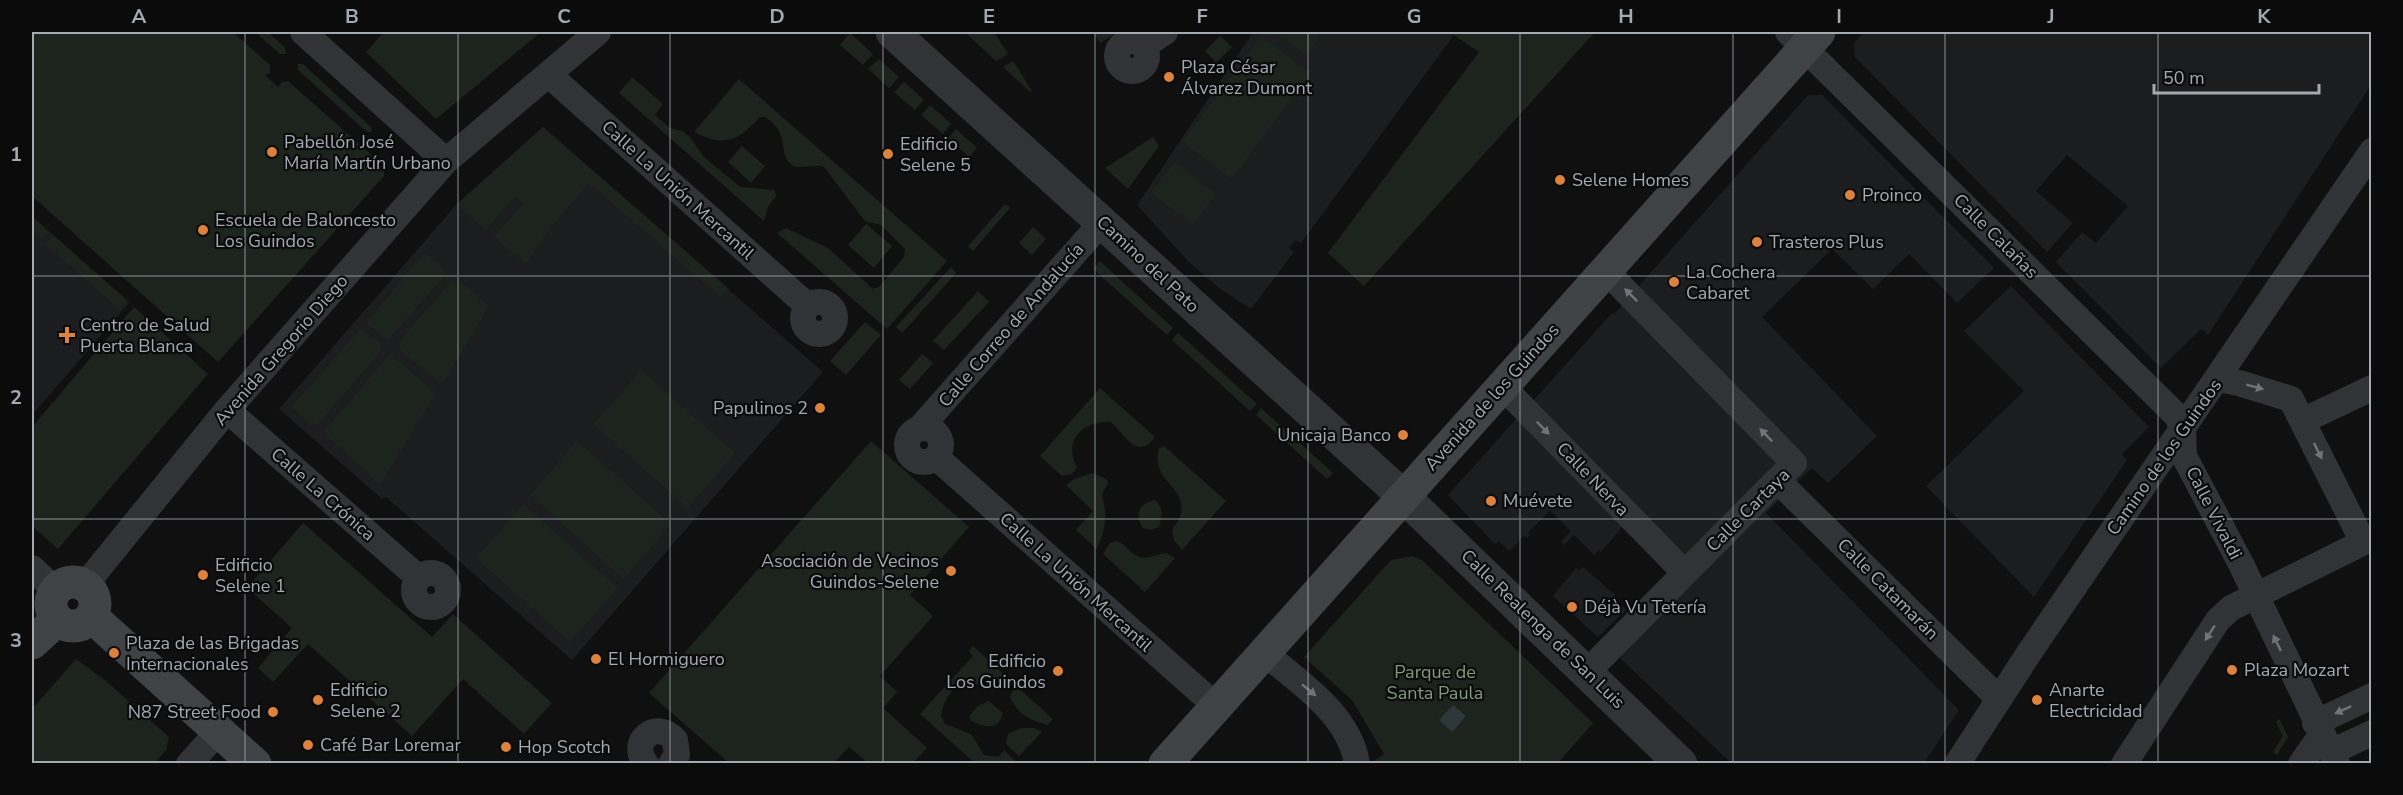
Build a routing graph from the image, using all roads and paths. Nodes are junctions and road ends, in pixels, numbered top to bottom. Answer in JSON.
{"nodes":[{"id":1,"x":303,"y":32,"type":"edge"},
{"id":2,"x":598,"y":32,"type":"edge"},
{"id":3,"x":892,"y":32,"type":"edge"},
{"id":4,"x":1165,"y":32,"type":"edge"},
{"id":5,"x":1804,"y":37,"type":"edge"},
{"id":6,"x":1144,"y":46,"type":"dead end"},
{"id":7,"x":549,"y":75,"type":"junction"},
{"id":8,"x":2372,"y":151,"type":"edge"},
{"id":9,"x":446,"y":161,"type":"junction"},
{"id":10,"x":1103,"y":221,"type":"junction"},
{"id":11,"x":1605,"y":270,"type":"junction"},
{"id":12,"x":808,"y":306,"type":"dead end"},
{"id":13,"x":2218,"y":379,"type":"junction"},
{"id":14,"x":1502,"y":386,"type":"junction"},
{"id":15,"x":2372,"y":388,"type":"edge"},
{"id":16,"x":228,"y":410,"type":"junction"},
{"id":17,"x":2297,"y":410,"type":"junction"},
{"id":18,"x":2184,"y":428,"type":"junction"},
{"id":19,"x":936,"y":457,"type":"joint"},
{"id":20,"x":1777,"y":480,"type":"junction"},
{"id":21,"x":1403,"y":496,"type":"junction"},
{"id":22,"x":2367,"y":540,"type":"edge"},
{"id":23,"x":32,"y":568,"type":"edge"},
{"id":24,"x":1685,"y":573,"type":"junction"},
{"id":25,"x":420,"y":578,"type":"dead end"},
{"id":26,"x":2254,"y":595,"type":"junction"},
{"id":27,"x":66,"y":598,"type":"junction"},
{"id":28,"x":32,"y":643,"type":"edge"},
{"id":29,"x":1263,"y":652,"type":"junction"},
{"id":30,"x":1588,"y":671,"type":"junction"},
{"id":31,"x":2372,"y":696,"type":"edge"},
{"id":32,"x":1999,"y":699,"type":"junction"},
{"id":33,"x":1216,"y":706,"type":"junction"},
{"id":34,"x":219,"y":731,"type":"junction"},
{"id":35,"x":2372,"y":733,"type":"edge"},
{"id":36,"x":2326,"y":743,"type":"edge"},
{"id":37,"x":673,"y":763,"type":"edge"},
{"id":38,"x":189,"y":764,"type":"edge"},
{"id":39,"x":255,"y":764,"type":"edge"},
{"id":40,"x":646,"y":764,"type":"edge"},
{"id":41,"x":1165,"y":764,"type":"edge"},
{"id":42,"x":1357,"y":764,"type":"edge"},
{"id":43,"x":1681,"y":764,"type":"edge"},
{"id":44,"x":1957,"y":764,"type":"edge"},
{"id":45,"x":2124,"y":764,"type":"edge"},
{"id":46,"x":2301,"y":764,"type":"edge"}],
"edges":[{"from":1,"to":9,"type":"street"},
{"from":2,"to":7,"type":"street","name":"Avenida Gregorio Diego"},
{"from":3,"to":10,"type":"street","name":"Camino del Pato"},
{"from":4,"to":6,"type":"street"},
{"from":5,"to":11,"type":"main road","name":"Avenida de los Guindos"},
{"from":5,"to":18,"type":"street","name":"Calle Calañas"},
{"from":7,"to":9,"type":"street","name":"Avenida Gregorio Diego"},
{"from":7,"to":12,"type":"street","name":"Calle La Unión Mercantil"},
{"from":8,"to":13,"type":"street","name":"Camino de los Guindos"},
{"from":9,"to":16,"type":"street","name":"Avenida Gregorio Diego"},
{"from":10,"to":19,"type":"street","name":"Calle Correo de Andalucía"},
{"from":10,"to":21,"type":"street","name":"Camino del Pato"},
{"from":11,"to":14,"type":"main road","name":"Avenida de los Guindos"},
{"from":20,"to":11,"type":"street","name":"Calle Cartaya","one_way":true},
{"from":13,"to":17,"type":"street","one_way":true},
{"from":13,"to":18,"type":"street","name":"Camino de los Guindos"},
{"from":14,"to":21,"type":"main road","name":"Avenida de los Guindos"},
{"from":14,"to":24,"type":"street","name":"Calle Nerva","one_way":true},
{"from":15,"to":17,"type":"street"},
{"from":16,"to":25,"type":"street","name":"Calle La Crónica"},
{"from":16,"to":27,"type":"street","name":"Avenida Gregorio Diego"},
{"from":17,"to":22,"type":"street","one_way":true},
{"from":18,"to":26,"type":"street","name":"Calle Vivaldi"},
{"from":18,"to":32,"type":"street","name":"Camino de los Guindos"},
{"from":19,"to":33,"type":"street","name":"Calle La Unión Mercantil"},
{"from":20,"to":24,"type":"street","name":"Calle Cartaya"},
{"from":20,"to":32,"type":"street","name":"Calle Catamarán"},
{"from":21,"to":29,"type":"main road","name":"Avenida de los Guindos"},
{"from":21,"to":30,"type":"street","name":"Calle Realenga de San Luis"},
{"from":22,"to":26,"type":"street"},
{"from":23,"to":27,"type":"street"},
{"from":24,"to":30,"type":"street","name":"Calle Cartaya"},
{"from":36,"to":26,"type":"street","one_way":true},
{"from":26,"to":45,"type":"street","one_way":true},
{"from":27,"to":28,"type":"main road"},
{"from":27,"to":34,"type":"main road"},
{"from":29,"to":33,"type":"main road","name":"Avenida de los Guindos"},
{"from":29,"to":42,"type":"street","one_way":true},
{"from":30,"to":43,"type":"street","name":"Calle Realenga de San Luis"},
{"from":31,"to":36,"type":"street","one_way":true},
{"from":32,"to":44,"type":"street","name":"Camino de los Guindos"},
{"from":33,"to":41,"type":"main road","name":"Avenida de los Guindos"},
{"from":34,"to":38,"type":"street"},
{"from":34,"to":39,"type":"main road"},
{"from":35,"to":36,"type":"street"},
{"from":36,"to":46,"type":"street"},
{"from":37,"to":40,"type":"street"}]}
